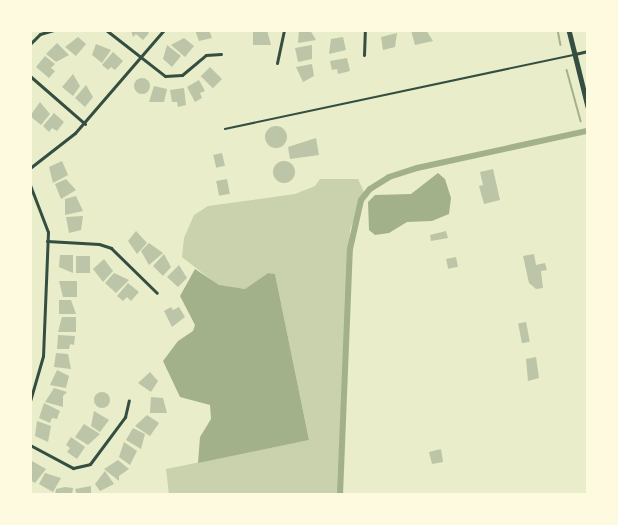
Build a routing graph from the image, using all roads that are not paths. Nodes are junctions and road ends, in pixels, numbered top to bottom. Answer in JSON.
{"nodes":[{"id":1,"x":54,"y":30,"type":"edge"},
{"id":2,"x":106,"y":30,"type":"edge"},
{"id":3,"x":164,"y":30,"type":"edge"},
{"id":4,"x":284,"y":30,"type":"edge"},
{"id":5,"x":365,"y":30,"type":"edge"},
{"id":6,"x":569,"y":30,"type":"edge"},
{"id":7,"x":30,"y":44,"type":"edge"},
{"id":8,"x":588,"y":51,"type":"edge"},
{"id":9,"x":221,"y":54,"type":"dead end"},
{"id":10,"x":364,"y":55,"type":"dead end"},
{"id":11,"x":574,"y":55,"type":"junction"},
{"id":12,"x":139,"y":58,"type":"junction"},
{"id":13,"x":277,"y":63,"type":"dead end"},
{"id":14,"x":30,"y":76,"type":"edge"},
{"id":15,"x":588,"y":107,"type":"edge"},
{"id":16,"x":85,"y":124,"type":"junction"},
{"id":17,"x":225,"y":129,"type":"dead end"},
{"id":18,"x":30,"y":168,"type":"edge"},
{"id":19,"x":30,"y":185,"type":"edge"},
{"id":20,"x":47,"y":241,"type":"junction"},
{"id":21,"x":157,"y":293,"type":"dead end"},
{"id":22,"x":129,"y":400,"type":"dead end"},
{"id":23,"x":30,"y":401,"type":"edge"},
{"id":24,"x":30,"y":445,"type":"edge"}],
"edges":[{"from":1,"to":7,"type":"street"},
{"from":2,"to":12,"type":"street"},
{"from":3,"to":12,"type":"street"},
{"from":4,"to":13,"type":"street"},
{"from":5,"to":10,"type":"street"},
{"from":6,"to":11,"type":"main road"},
{"from":8,"to":11,"type":"street"},
{"from":9,"to":12,"type":"street"},
{"from":11,"to":15,"type":"main road"},
{"from":11,"to":17,"type":"lane"},
{"from":12,"to":16,"type":"street"},
{"from":14,"to":16,"type":"street"},
{"from":16,"to":18,"type":"street"},
{"from":19,"to":20,"type":"street"},
{"from":20,"to":21,"type":"street"},
{"from":20,"to":23,"type":"street"},
{"from":22,"to":24,"type":"street"}]}
